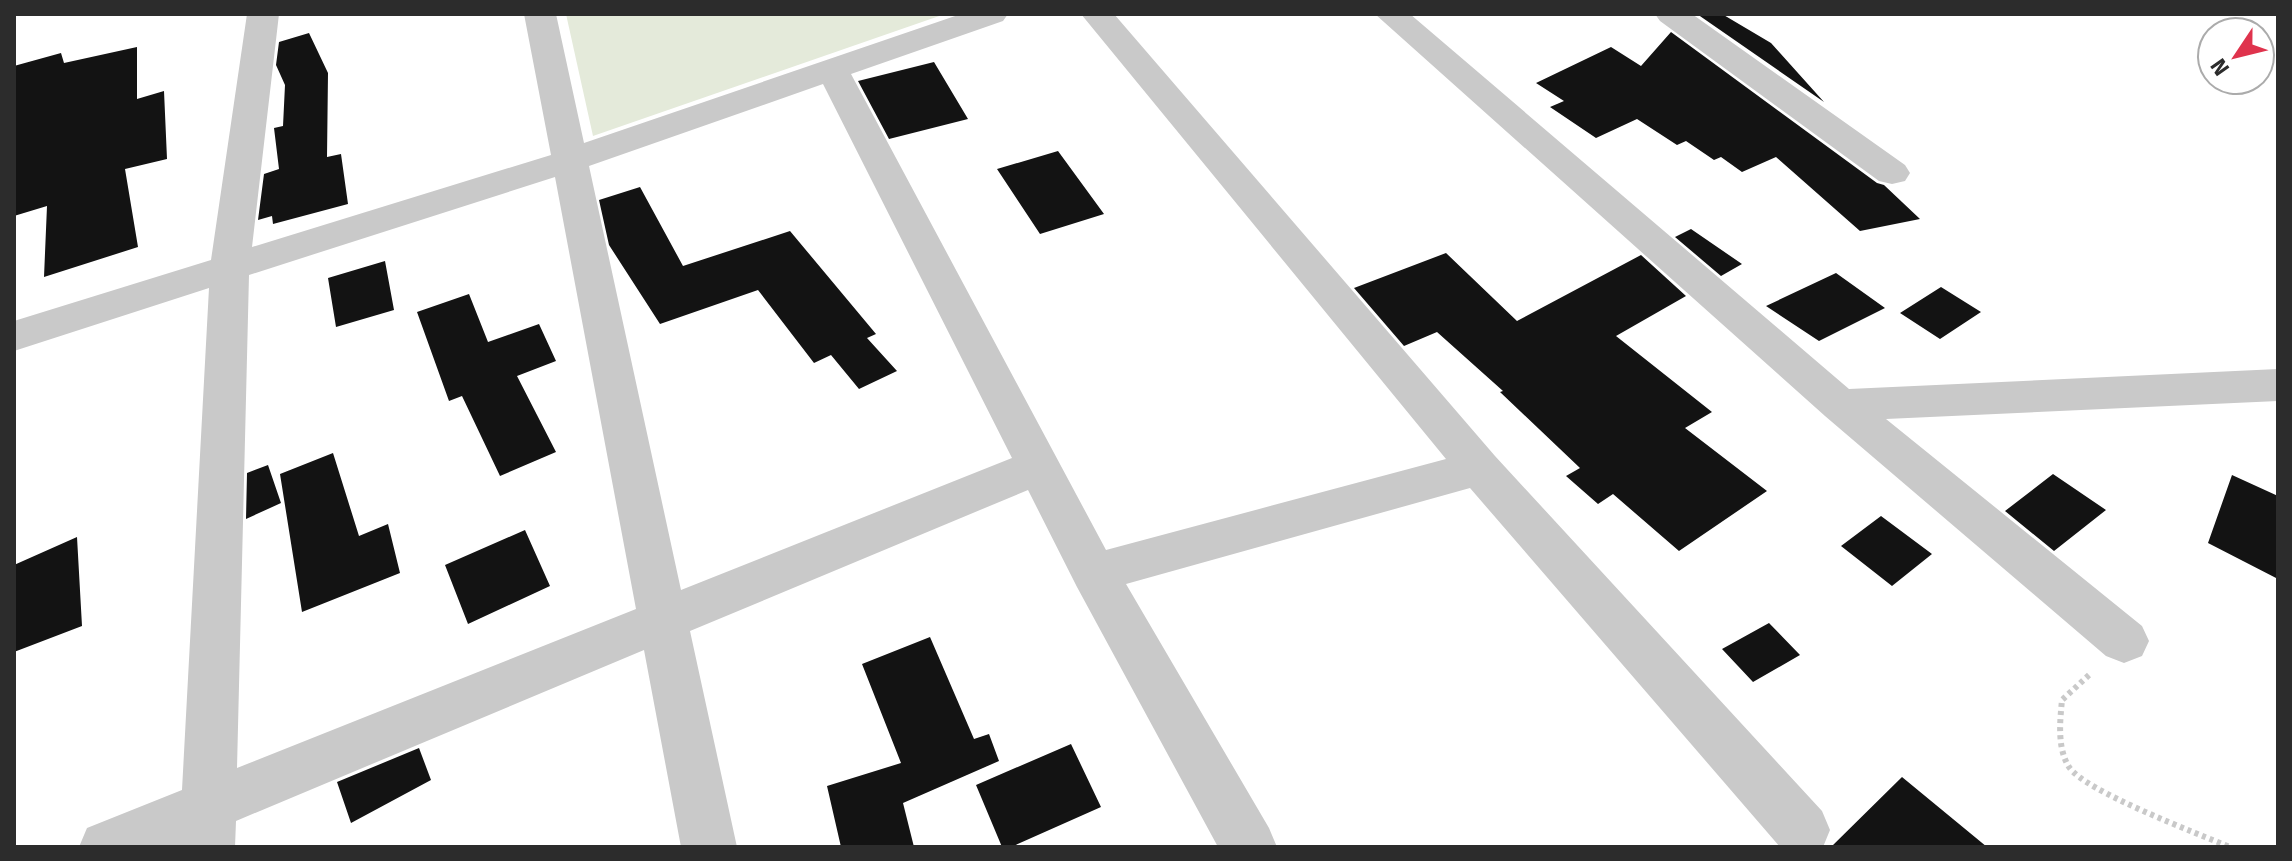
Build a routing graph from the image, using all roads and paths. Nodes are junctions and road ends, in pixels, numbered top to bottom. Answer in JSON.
{"nodes":[{"id":1,"x":263,"y":14,"type":"edge"},
{"id":2,"x":540,"y":14,"type":"edge"},
{"id":3,"x":992,"y":14,"type":"edge"},
{"id":4,"x":1097,"y":14,"type":"edge"},
{"id":5,"x":1391,"y":14,"type":"edge"},
{"id":6,"x":1671,"y":14,"type":"edge"},
{"id":7,"x":833,"y":71,"type":"junction"},
{"id":8,"x":568,"y":161,"type":"junction"},
{"id":9,"x":1892,"y":173,"type":"dead end"},
{"id":10,"x":230,"y":267,"type":"junction"},
{"id":11,"x":14,"y":336,"type":"edge"},
{"id":12,"x":2278,"y":385,"type":"edge"},
{"id":13,"x":1840,"y":405,"type":"junction"},
{"id":14,"x":1040,"y":466,"type":"junction"},
{"id":15,"x":1479,"y":468,"type":"junction"},
{"id":16,"x":1094,"y":573,"type":"junction"},
{"id":17,"x":664,"y":619,"type":"junction"},
{"id":18,"x":2124,"y":641,"type":"joint"},
{"id":19,"x":207,"y":826,"type":"edge"},
{"id":20,"x":1802,"y":830,"type":"dead end"},
{"id":21,"x":107,"y":847,"type":"edge"},
{"id":22,"x":709,"y":847,"type":"edge"},
{"id":23,"x":1249,"y":847,"type":"edge"},
{"id":24,"x":2230,"y":847,"type":"edge"}],
"edges":[{"from":1,"to":10,"type":"street"},
{"from":2,"to":8,"type":"street"},
{"from":3,"to":7,"type":"street"},
{"from":4,"to":15,"type":"street"},
{"from":5,"to":13,"type":"street"},
{"from":6,"to":9,"type":"street"},
{"from":7,"to":8,"type":"street"},
{"from":7,"to":14,"type":"street"},
{"from":8,"to":10,"type":"street"},
{"from":8,"to":17,"type":"street"},
{"from":10,"to":11,"type":"street"},
{"from":10,"to":19,"type":"street"},
{"from":12,"to":13,"type":"street"},
{"from":13,"to":18,"type":"street"},
{"from":14,"to":16,"type":"street"},
{"from":14,"to":17,"type":"street"},
{"from":15,"to":16,"type":"street"},
{"from":15,"to":20,"type":"street"},
{"from":16,"to":23,"type":"street"},
{"from":17,"to":19,"type":"street"},
{"from":17,"to":22,"type":"street"},
{"from":18,"to":24,"type":"path"},
{"from":19,"to":21,"type":"street"}]}
